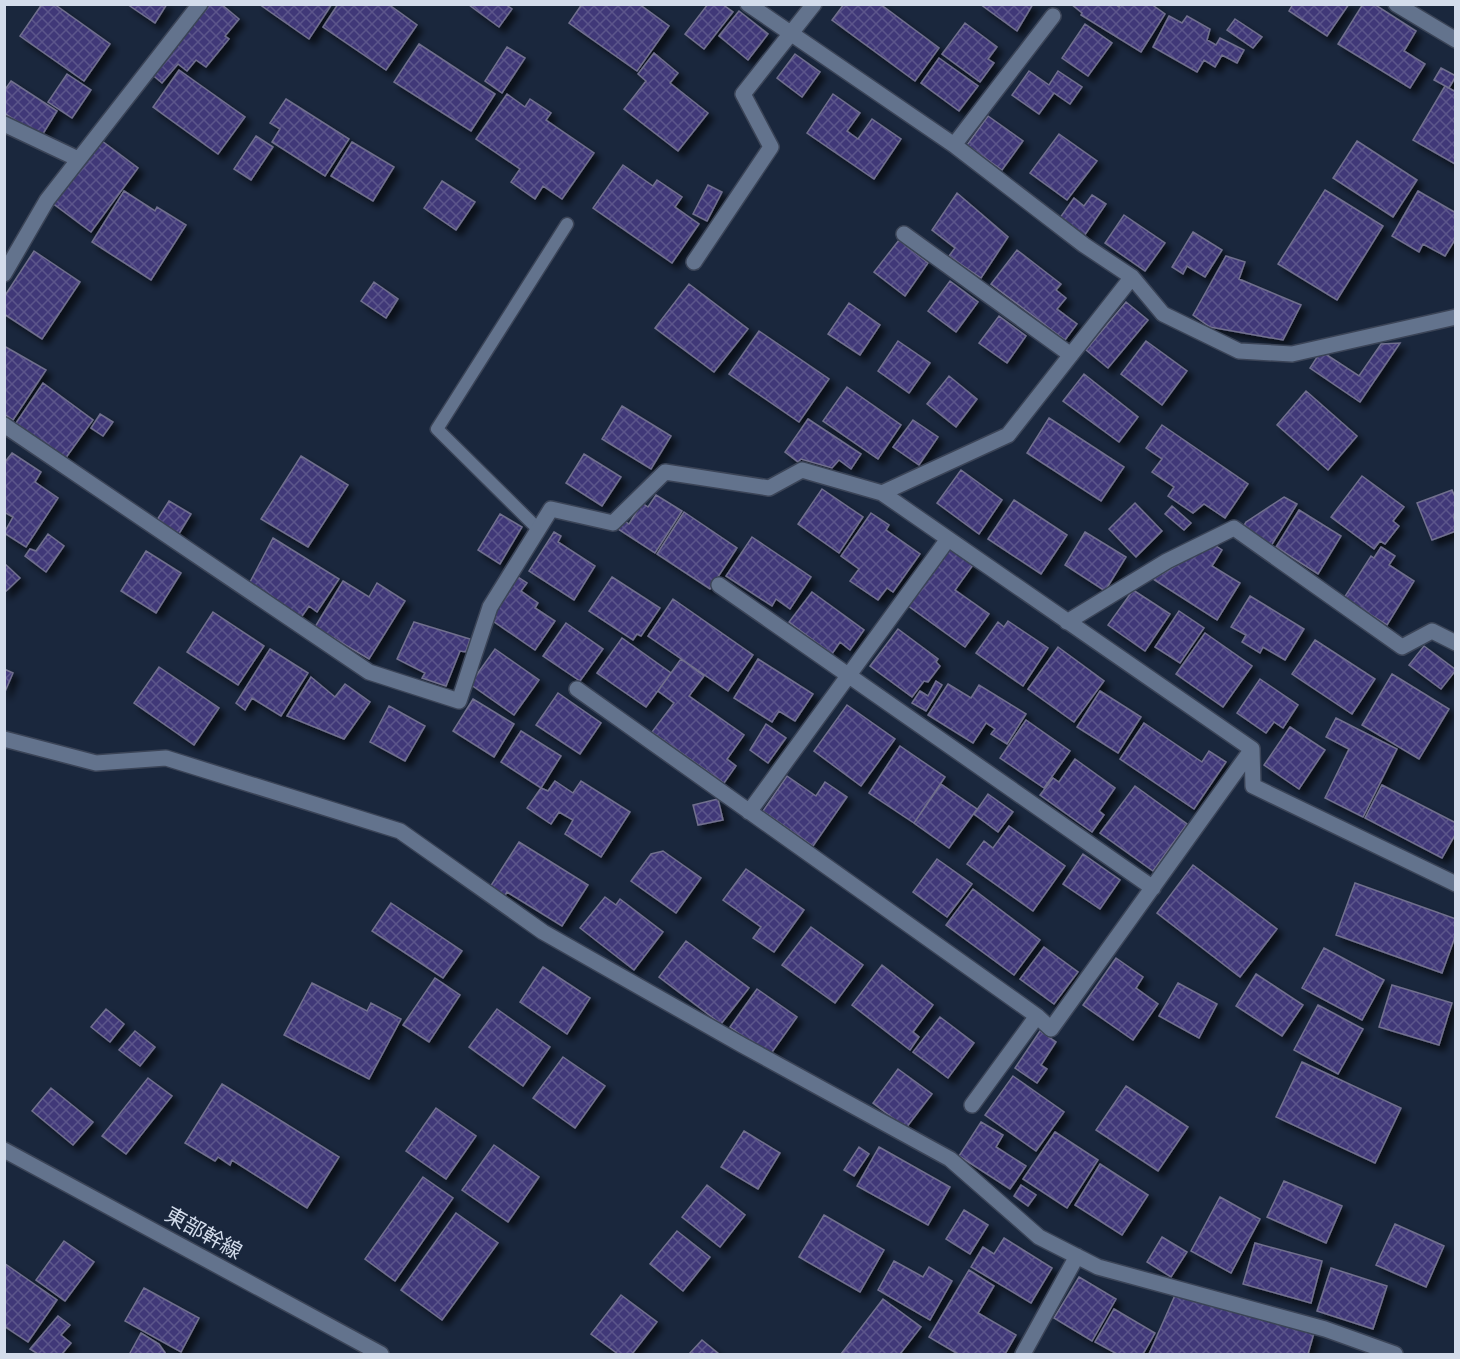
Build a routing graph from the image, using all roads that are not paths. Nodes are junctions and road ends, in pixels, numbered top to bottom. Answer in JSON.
{"nodes":[{"id":1,"x":200,"y":4,"type":"edge"},
{"id":2,"x":748,"y":4,"type":"edge"},
{"id":3,"x":814,"y":4,"type":"edge"},
{"id":4,"x":1396,"y":4,"type":"edge"},
{"id":5,"x":1053,"y":15,"type":"dead end"},
{"id":6,"x":791,"y":33,"type":"junction"},
{"id":7,"x":1455,"y":40,"type":"edge"},
{"id":8,"x":4,"y":124,"type":"edge"},
{"id":9,"x":954,"y":145,"type":"junction"},
{"id":10,"x":78,"y":159,"type":"junction"},
{"id":11,"x":567,"y":224,"type":"dead end"},
{"id":12,"x":904,"y":234,"type":"dead end"},
{"id":13,"x":694,"y":262,"type":"dead end"},
{"id":14,"x":4,"y":274,"type":"edge"},
{"id":15,"x":1132,"y":278,"type":"junction"},
{"id":16,"x":1455,"y":317,"type":"edge"},
{"id":17,"x":1071,"y":355,"type":"junction"},
{"id":18,"x":4,"y":425,"type":"edge"},
{"id":19,"x":882,"y":493,"type":"junction"},
{"id":20,"x":538,"y":529,"type":"junction"},
{"id":21,"x":948,"y":539,"type":"junction"},
{"id":22,"x":719,"y":585,"type":"dead end"},
{"id":23,"x":1067,"y":622,"type":"junction"},
{"id":24,"x":1455,"y":643,"type":"edge"},
{"id":25,"x":848,"y":676,"type":"junction"},
{"id":26,"x":577,"y":689,"type":"dead end"},
{"id":27,"x":4,"y":739,"type":"edge"},
{"id":28,"x":1252,"y":750,"type":"junction"},
{"id":29,"x":749,"y":812,"type":"junction"},
{"id":30,"x":1455,"y":884,"type":"edge"},
{"id":31,"x":1153,"y":888,"type":"junction"},
{"id":32,"x":1037,"y":1016,"type":"junction"},
{"id":33,"x":972,"y":1105,"type":"dead end"},
{"id":34,"x":4,"y":1150,"type":"edge"},
{"id":35,"x":1077,"y":1256,"type":"junction"},
{"id":36,"x":381,"y":1354,"type":"edge"},
{"id":37,"x":1023,"y":1354,"type":"edge"},
{"id":38,"x":1395,"y":1354,"type":"edge"}],
"edges":[{"from":1,"to":10,"type":"street"},
{"from":2,"to":6,"type":"street"},
{"from":3,"to":6,"type":"street"},
{"from":4,"to":7,"type":"street"},
{"from":5,"to":9,"type":"street"},
{"from":6,"to":9,"type":"street"},
{"from":6,"to":13,"type":"street"},
{"from":8,"to":10,"type":"street"},
{"from":9,"to":15,"type":"street"},
{"from":10,"to":14,"type":"street"},
{"from":11,"to":20,"type":"lane"},
{"from":12,"to":17,"type":"street"},
{"from":15,"to":16,"type":"street"},
{"from":15,"to":17,"type":"street"},
{"from":17,"to":19,"type":"street"},
{"from":18,"to":20,"type":"street"},
{"from":19,"to":20,"type":"street"},
{"from":19,"to":21,"type":"street"},
{"from":21,"to":23,"type":"street"},
{"from":21,"to":25,"type":"street"},
{"from":22,"to":25,"type":"street"},
{"from":23,"to":24,"type":"street"},
{"from":23,"to":28,"type":"street"},
{"from":25,"to":29,"type":"street"},
{"from":25,"to":31,"type":"street"},
{"from":26,"to":29,"type":"street"},
{"from":27,"to":35,"type":"street"},
{"from":28,"to":30,"type":"street"},
{"from":28,"to":31,"type":"street"},
{"from":29,"to":32,"type":"street"},
{"from":31,"to":32,"type":"street"},
{"from":32,"to":33,"type":"street"},
{"from":34,"to":36,"type":"street","name":"東部幹線"},
{"from":35,"to":37,"type":"street"},
{"from":35,"to":38,"type":"street"}]}
